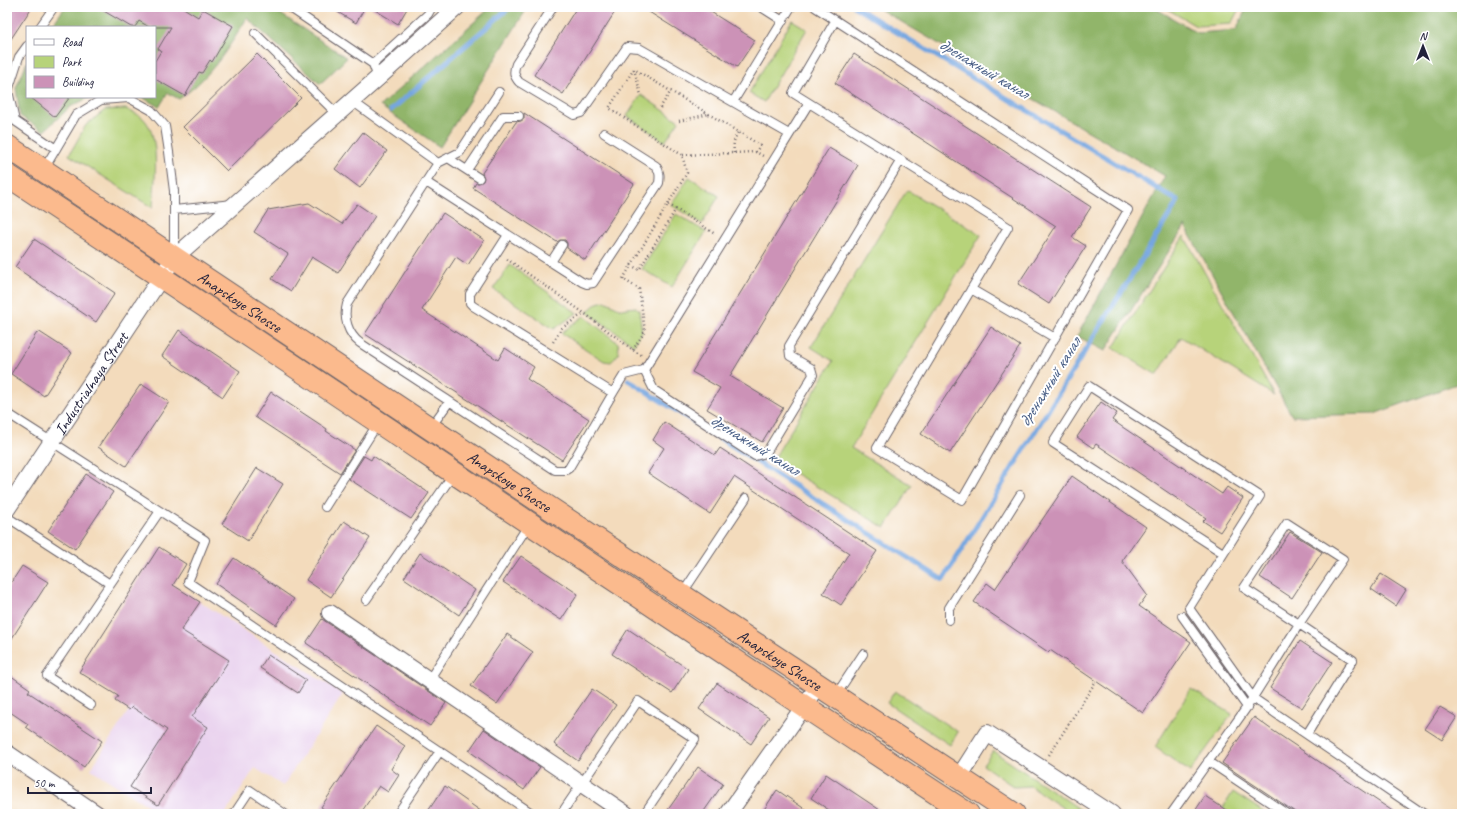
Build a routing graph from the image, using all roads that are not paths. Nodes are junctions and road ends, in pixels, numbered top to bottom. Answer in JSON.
{"nodes":[{"id":1,"x":54,"y":7,"type":"edge"},
{"id":2,"x":289,"y":7,"type":"edge"},
{"id":3,"x":432,"y":7,"type":"edge"},
{"id":4,"x":457,"y":7,"type":"edge"},
{"id":5,"x":553,"y":7,"type":"edge"},
{"id":6,"x":761,"y":7,"type":"edge"},
{"id":7,"x":791,"y":7,"type":"edge"},
{"id":8,"x":815,"y":7,"type":"edge"},
{"id":9,"x":783,"y":20,"type":"junction"},
{"id":10,"x":835,"y":21,"type":"junction"},
{"id":11,"x":41,"y":26,"type":"edge"},
{"id":12,"x":254,"y":33,"type":"dead end"},
{"id":13,"x":26,"y":47,"type":"edge"},
{"id":14,"x":376,"y":71,"type":"junction"},
{"id":15,"x":8,"y":90,"type":"edge"},
{"id":16,"x":498,"y":92,"type":"dead end"},
{"id":17,"x":352,"y":101,"type":"junction"},
{"id":18,"x":733,"y":102,"type":"junction"},
{"id":19,"x":809,"y":103,"type":"junction"},
{"id":20,"x":337,"y":114,"type":"junction"},
{"id":21,"x":519,"y":116,"type":"dead end"},
{"id":22,"x":604,"y":133,"type":"dead end"},
{"id":23,"x":789,"y":134,"type":"junction"},
{"id":24,"x":7,"y":146,"type":"edge"},
{"id":25,"x":56,"y":149,"type":"junction"},
{"id":26,"x":448,"y":158,"type":"junction"},
{"id":27,"x":901,"y":160,"type":"junction"},
{"id":28,"x":438,"y":163,"type":"junction"},
{"id":29,"x":44,"y":170,"type":"junction"},
{"id":30,"x":467,"y":170,"type":"junction"},
{"id":31,"x":7,"y":176,"type":"edge"},
{"id":32,"x":479,"y":178,"type":"dead end"},
{"id":33,"x":426,"y":182,"type":"junction"},
{"id":34,"x":235,"y":204,"type":"junction"},
{"id":35,"x":174,"y":210,"type":"junction"},
{"id":36,"x":508,"y":235,"type":"junction"},
{"id":37,"x":562,"y":245,"type":"dead end"},
{"id":38,"x":174,"y":258,"type":"junction"},
{"id":39,"x":551,"y":262,"type":"junction"},
{"id":40,"x":162,"y":277,"type":"junction"},
{"id":41,"x":971,"y":289,"type":"junction"},
{"id":42,"x":1055,"y":338,"type":"junction"},
{"id":43,"x":644,"y":370,"type":"junction"},
{"id":44,"x":614,"y":393,"type":"junction"},
{"id":45,"x":449,"y":402,"type":"junction"},
{"id":46,"x":7,"y":413,"type":"edge"},
{"id":47,"x":378,"y":422,"type":"junction"},
{"id":48,"x":430,"y":428,"type":"junction"},
{"id":49,"x":52,"y":442,"type":"junction"},
{"id":50,"x":454,"y":473,"type":"junction"},
{"id":51,"x":1020,"y":495,"type":"dead end"},
{"id":52,"x":746,"y":498,"type":"dead end"},
{"id":53,"x":325,"y":507,"type":"dead end"},
{"id":54,"x":7,"y":509,"type":"edge"},
{"id":55,"x":160,"y":511,"type":"junction"},
{"id":56,"x":7,"y":517,"type":"edge"},
{"id":57,"x":529,"y":523,"type":"junction"},
{"id":58,"x":1224,"y":553,"type":"junction"},
{"id":59,"x":110,"y":584,"type":"junction"},
{"id":60,"x":681,"y":594,"type":"junction"},
{"id":61,"x":366,"y":600,"type":"dead end"},
{"id":62,"x":330,"y":613,"type":"dead end"},
{"id":63,"x":1182,"y":616,"type":"dead end"},
{"id":64,"x":949,"y":620,"type":"dead end"},
{"id":65,"x":1299,"y":624,"type":"junction"},
{"id":66,"x":863,"y":654,"type":"dead end"},
{"id":67,"x":429,"y":680,"type":"junction"},
{"id":68,"x":827,"y":690,"type":"junction"},
{"id":69,"x":1253,"y":698,"type":"junction"},
{"id":70,"x":91,"y":705,"type":"dead end"},
{"id":71,"x":804,"y":707,"type":"junction"},
{"id":72,"x":1247,"y":707,"type":"junction"},
{"id":73,"x":1307,"y":734,"type":"junction"},
{"id":74,"x":440,"y":751,"type":"junction"},
{"id":75,"x":7,"y":753,"type":"edge"},
{"id":76,"x":1208,"y":761,"type":"junction"},
{"id":77,"x":959,"y":777,"type":"junction"},
{"id":78,"x":582,"y":784,"type":"junction"},
{"id":79,"x":97,"y":814,"type":"edge"},
{"id":80,"x":234,"y":814,"type":"edge"},
{"id":81,"x":284,"y":814,"type":"edge"},
{"id":82,"x":400,"y":814,"type":"edge"},
{"id":83,"x":533,"y":814,"type":"edge"},
{"id":84,"x":561,"y":814,"type":"edge"},
{"id":85,"x":626,"y":814,"type":"edge"},
{"id":86,"x":644,"y":814,"type":"edge"},
{"id":87,"x":728,"y":814,"type":"edge"},
{"id":88,"x":968,"y":814,"type":"edge"},
{"id":89,"x":1014,"y":814,"type":"edge"},
{"id":90,"x":1112,"y":814,"type":"edge"},
{"id":91,"x":1171,"y":814,"type":"edge"},
{"id":92,"x":1287,"y":814,"type":"edge"},
{"id":93,"x":1424,"y":814,"type":"edge"}],
"edges":[{"from":1,"to":11,"type":"lane"},
{"from":2,"to":14,"type":"lane"},
{"from":3,"to":14,"type":"lane"},
{"from":4,"to":14,"type":"street","name":"Industrialnaya Street"},
{"from":5,"to":18,"type":"lane"},
{"from":6,"to":9,"type":"lane"},
{"from":7,"to":9,"type":"lane"},
{"from":8,"to":10,"type":"lane"},
{"from":9,"to":18,"type":"lane"},
{"from":10,"to":19,"type":"lane"},
{"from":10,"to":42,"type":"lane"},
{"from":12,"to":20,"type":"lane"},
{"from":13,"to":15,"type":"lane"},
{"from":14,"to":17,"type":"street","name":"Industrialnaya Street"},
{"from":15,"to":25,"type":"lane"},
{"from":16,"to":26,"type":"lane"},
{"from":17,"to":20,"type":"street","name":"Industrialnaya Street"},
{"from":17,"to":28,"type":"lane"},
{"from":18,"to":23,"type":"lane"},
{"from":19,"to":23,"type":"lane"},
{"from":19,"to":27,"type":"lane"},
{"from":20,"to":34,"type":"street","name":"Industrialnaya Street"},
{"from":21,"to":30,"type":"lane"},
{"from":22,"to":39,"type":"lane"},
{"from":23,"to":43,"type":"lane"},
{"from":24,"to":29,"type":"highway","name":"Anapskoye Shosse"},
{"from":25,"to":29,"type":"lane"},
{"from":25,"to":35,"type":"lane"},
{"from":26,"to":28,"type":"lane"},
{"from":26,"to":30,"type":"lane"},
{"from":27,"to":41,"type":"lane"},
{"from":27,"to":43,"type":"lane"},
{"from":28,"to":33,"type":"lane"},
{"from":29,"to":38,"type":"highway","name":"Anapskoye Shosse"},
{"from":30,"to":32,"type":"lane"},
{"from":31,"to":40,"type":"highway","name":"Anapskoye Shosse"},
{"from":33,"to":36,"type":"lane"},
{"from":33,"to":45,"type":"lane"},
{"from":34,"to":35,"type":"lane"},
{"from":34,"to":38,"type":"street","name":"Industrialnaya Street"},
{"from":35,"to":38,"type":"lane"},
{"from":36,"to":39,"type":"lane"},
{"from":36,"to":44,"type":"lane"},
{"from":37,"to":39,"type":"lane"},
{"from":38,"to":40,"type":"street","name":"Industrialnaya Street"},
{"from":38,"to":48,"type":"highway","name":"Anapskoye Shosse"},
{"from":40,"to":47,"type":"highway","name":"Anapskoye Shosse"},
{"from":40,"to":49,"type":"street","name":"Industrialnaya Street"},
{"from":41,"to":42,"type":"lane"},
{"from":41,"to":42,"type":"lane"},
{"from":43,"to":44,"type":"lane"},
{"from":44,"to":45,"type":"lane"},
{"from":45,"to":48,"type":"lane"},
{"from":46,"to":49,"type":"lane"},
{"from":47,"to":50,"type":"highway","name":"Anapskoye Shosse"},
{"from":47,"to":53,"type":"lane"},
{"from":48,"to":60,"type":"highway","name":"Anapskoye Shosse"},
{"from":49,"to":54,"type":"street","name":"Industrialnaya Street"},
{"from":49,"to":55,"type":"lane"},
{"from":50,"to":57,"type":"highway","name":"Anapskoye Shosse"},
{"from":50,"to":61,"type":"lane"},
{"from":51,"to":64,"type":"lane"},
{"from":52,"to":60,"type":"lane"},
{"from":55,"to":59,"type":"lane"},
{"from":55,"to":74,"type":"lane"},
{"from":56,"to":59,"type":"lane"},
{"from":57,"to":67,"type":"lane"},
{"from":57,"to":71,"type":"highway","name":"Anapskoye Shosse"},
{"from":58,"to":58,"type":"lane"},
{"from":58,"to":69,"type":"lane"},
{"from":59,"to":70,"type":"lane"},
{"from":60,"to":68,"type":"highway","name":"Anapskoye Shosse"},
{"from":62,"to":67,"type":"street"},
{"from":63,"to":72,"type":"lane"},
{"from":65,"to":65,"type":"lane"},
{"from":65,"to":69,"type":"lane"},
{"from":65,"to":73,"type":"lane"},
{"from":66,"to":68,"type":"lane"},
{"from":67,"to":78,"type":"street"},
{"from":68,"to":71,"type":"street"},
{"from":68,"to":77,"type":"highway","name":"Anapskoye Shosse"},
{"from":69,"to":72,"type":"lane"},
{"from":69,"to":73,"type":"lane"},
{"from":71,"to":87,"type":"street"},
{"from":71,"to":88,"type":"highway","name":"Anapskoye Shosse"},
{"from":72,"to":76,"type":"lane"},
{"from":73,"to":93,"type":"lane"},
{"from":74,"to":82,"type":"lane"},
{"from":74,"to":83,"type":"lane"},
{"from":75,"to":79,"type":"street"},
{"from":76,"to":91,"type":"lane"},
{"from":76,"to":92,"type":"lane"},
{"from":77,"to":89,"type":"highway","name":"Anapskoye Shosse"},
{"from":77,"to":90,"type":"street"},
{"from":78,"to":84,"type":"lane"},
{"from":78,"to":85,"type":"street"},
{"from":78,"to":86,"type":"lane"},
{"from":80,"to":81,"type":"lane"}]}
